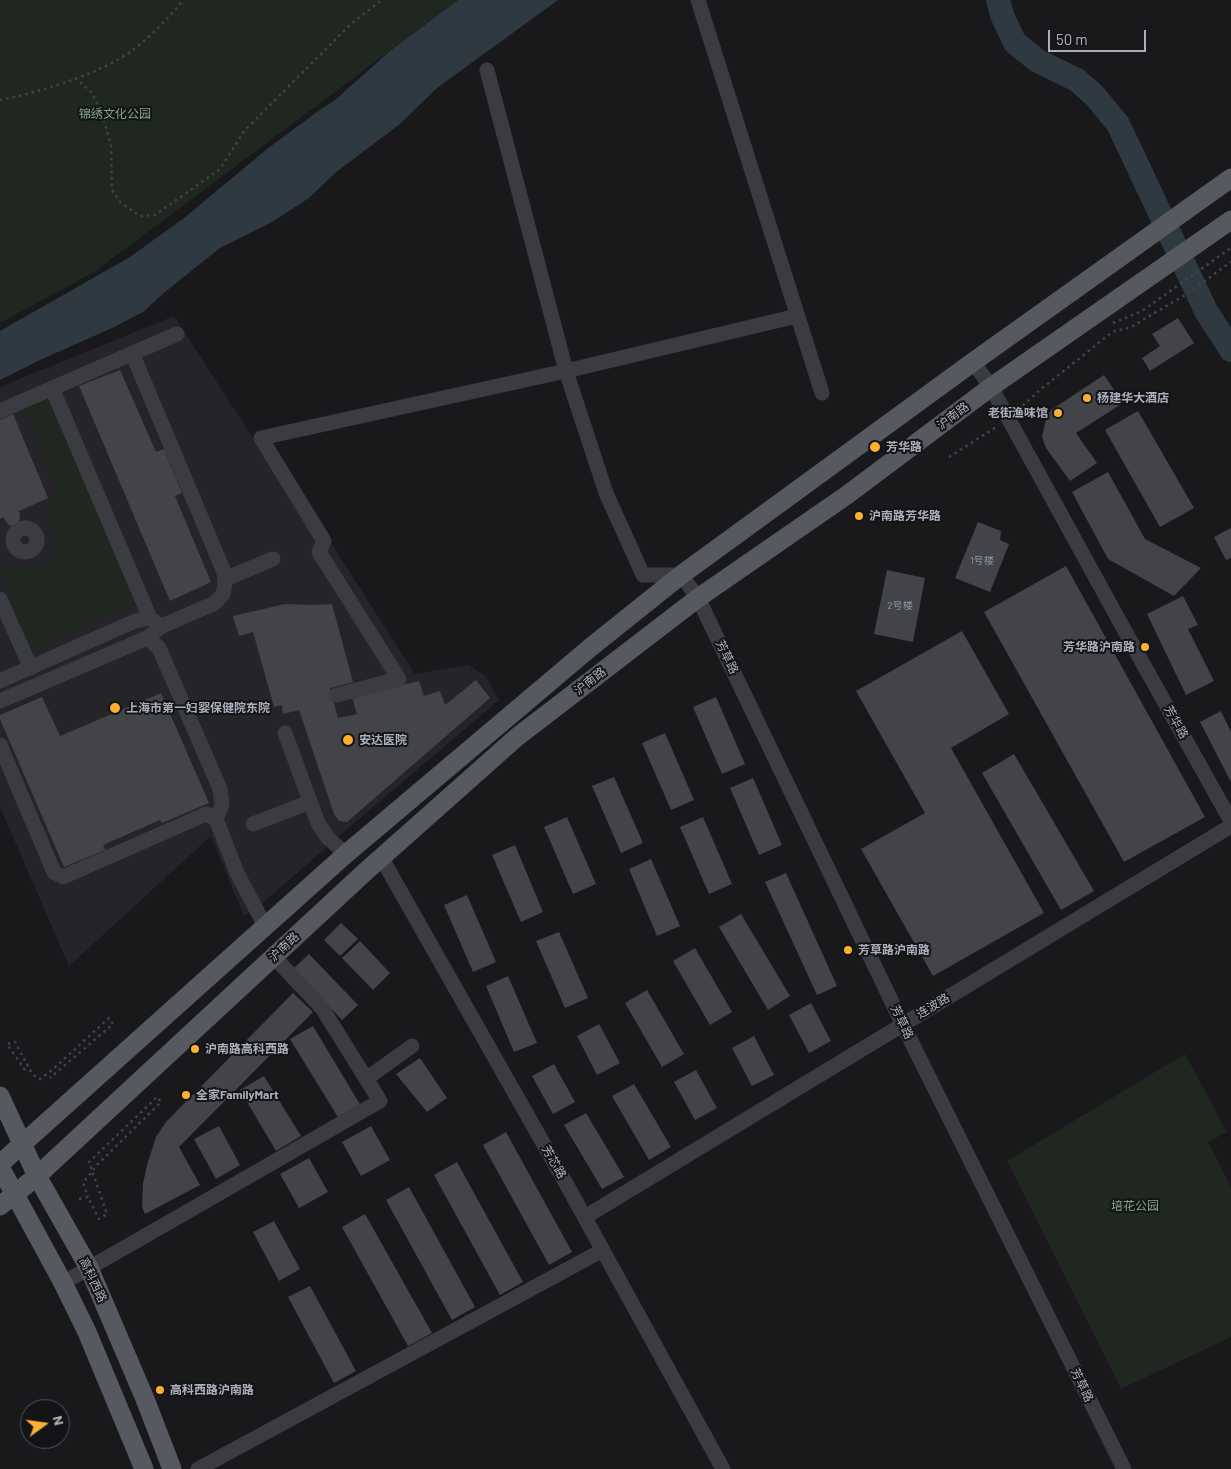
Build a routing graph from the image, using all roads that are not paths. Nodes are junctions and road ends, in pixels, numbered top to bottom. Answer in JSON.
{"nodes":[{"id":1,"x":698,"y":0,"type":"edge"},
{"id":2,"x":487,"y":70,"type":"dead end"},
{"id":3,"x":1231,"y":178,"type":"edge"},
{"id":4,"x":1231,"y":220,"type":"edge"},
{"id":5,"x":798,"y":316,"type":"junction"},
{"id":6,"x":177,"y":334,"type":"dead end"},
{"id":7,"x":132,"y":353,"type":"junction"},
{"id":8,"x":973,"y":362,"type":"junction"},
{"id":9,"x":566,"y":371,"type":"junction"},
{"id":10,"x":992,"y":387,"type":"junction"},
{"id":11,"x":52,"y":388,"type":"junction"},
{"id":12,"x":822,"y":393,"type":"dead end"},
{"id":13,"x":0,"y":411,"type":"edge"},
{"id":14,"x":273,"y":559,"type":"dead end"},
{"id":15,"x":681,"y":575,"type":"junction"},
{"id":16,"x":225,"y":579,"type":"junction"},
{"id":17,"x":698,"y":598,"type":"junction"},
{"id":18,"x":0,"y":599,"type":"edge"},
{"id":19,"x":156,"y":622,"type":"junction"},
{"id":20,"x":147,"y":638,"type":"junction"},
{"id":21,"x":31,"y":668,"type":"junction"},
{"id":22,"x":0,"y":681,"type":"edge"},
{"id":23,"x":336,"y":695,"type":"dead end"},
{"id":24,"x":0,"y":701,"type":"edge"},
{"id":25,"x":285,"y":733,"type":"dead end"},
{"id":26,"x":0,"y":745,"type":"edge"},
{"id":27,"x":310,"y":802,"type":"junction"},
{"id":28,"x":216,"y":819,"type":"junction"},
{"id":29,"x":1231,"y":821,"type":"edge"},
{"id":30,"x":253,"y":824,"type":"dead end"},
{"id":31,"x":1231,"y":826,"type":"edge"},
{"id":32,"x":346,"y":854,"type":"junction"},
{"id":33,"x":381,"y":857,"type":"junction"},
{"id":34,"x":265,"y":926,"type":"junction"},
{"id":35,"x":274,"y":957,"type":"junction"},
{"id":36,"x":903,"y":1025,"type":"junction"},
{"id":37,"x":412,"y":1046,"type":"dead end"},
{"id":38,"x":366,"y":1079,"type":"junction"},
{"id":39,"x":0,"y":1096,"type":"edge"},
{"id":40,"x":22,"y":1145,"type":"junction"},
{"id":41,"x":0,"y":1166,"type":"edge"},
{"id":42,"x":37,"y":1176,"type":"junction"},
{"id":43,"x":7,"y":1201,"type":"edge"},
{"id":44,"x":585,"y":1217,"type":"junction"},
{"id":45,"x":603,"y":1250,"type":"junction"},
{"id":46,"x":89,"y":1268,"type":"junction"},
{"id":47,"x":63,"y":1283,"type":"junction"},
{"id":48,"x":144,"y":1469,"type":"edge"},
{"id":49,"x":172,"y":1469,"type":"edge"},
{"id":50,"x":198,"y":1469,"type":"edge"},
{"id":51,"x":723,"y":1469,"type":"edge"},
{"id":52,"x":1124,"y":1469,"type":"edge"}],
"edges":[{"from":1,"to":5,"type":"street"},
{"from":2,"to":9,"type":"street"},
{"from":3,"to":8,"type":"main road","name":"沪南路"},
{"from":4,"to":10,"type":"main road","name":"沪南路"},
{"from":5,"to":9,"type":"street"},
{"from":5,"to":12,"type":"street"},
{"from":6,"to":7,"type":"street"},
{"from":7,"to":11,"type":"street"},
{"from":7,"to":16,"type":"street"},
{"from":8,"to":10,"type":"street","name":"芳华路"},
{"from":8,"to":15,"type":"main road","name":"沪南路"},
{"from":9,"to":15,"type":"street"},
{"from":9,"to":23,"type":"street"},
{"from":10,"to":17,"type":"main road","name":"沪南路"},
{"from":10,"to":29,"type":"street","name":"芳华路"},
{"from":11,"to":13,"type":"street"},
{"from":11,"to":19,"type":"street"},
{"from":14,"to":16,"type":"street"},
{"from":15,"to":17,"type":"street","name":"芳草路"},
{"from":15,"to":32,"type":"main road","name":"沪南路"},
{"from":16,"to":19,"type":"street"},
{"from":17,"to":33,"type":"main road","name":"沪南路"},
{"from":17,"to":36,"type":"street","name":"芳草路"},
{"from":18,"to":21,"type":"street"},
{"from":19,"to":20,"type":"street"},
{"from":19,"to":21,"type":"street"},
{"from":20,"to":24,"type":"street"},
{"from":20,"to":28,"type":"street"},
{"from":21,"to":22,"type":"street"},
{"from":25,"to":27,"type":"street"},
{"from":26,"to":28,"type":"street"},
{"from":27,"to":30,"type":"street"},
{"from":27,"to":32,"type":"street"},
{"from":28,"to":34,"type":"street"},
{"from":31,"to":36,"type":"street","name":"连波路"},
{"from":32,"to":34,"type":"main road","name":"沪南路"},
{"from":33,"to":35,"type":"main road","name":"沪南路"},
{"from":33,"to":44,"type":"street","name":"芳芯路"},
{"from":34,"to":40,"type":"main road","name":"沪南路"},
{"from":35,"to":38,"type":"street"},
{"from":35,"to":42,"type":"main road","name":"沪南路"},
{"from":36,"to":44,"type":"street","name":"连波路"},
{"from":36,"to":52,"type":"street","name":"芳草路"},
{"from":37,"to":38,"type":"street"},
{"from":38,"to":46,"type":"street"},
{"from":39,"to":40,"type":"main road","name":"高科西路"},
{"from":40,"to":41,"type":"main road","name":"沪南路"},
{"from":40,"to":42,"type":"main road","name":"高科西路"},
{"from":41,"to":43,"type":"main road"},
{"from":42,"to":43,"type":"main road","name":"沪南路"},
{"from":42,"to":46,"type":"main road","name":"高科西路"},
{"from":43,"to":47,"type":"main road"},
{"from":44,"to":45,"type":"street","name":"芳芯路"},
{"from":45,"to":50,"type":"street"},
{"from":45,"to":51,"type":"street","name":"芳芯路"},
{"from":46,"to":47,"type":"street"},
{"from":46,"to":49,"type":"main road","name":"高科西路"},
{"from":47,"to":48,"type":"main road"}]}
